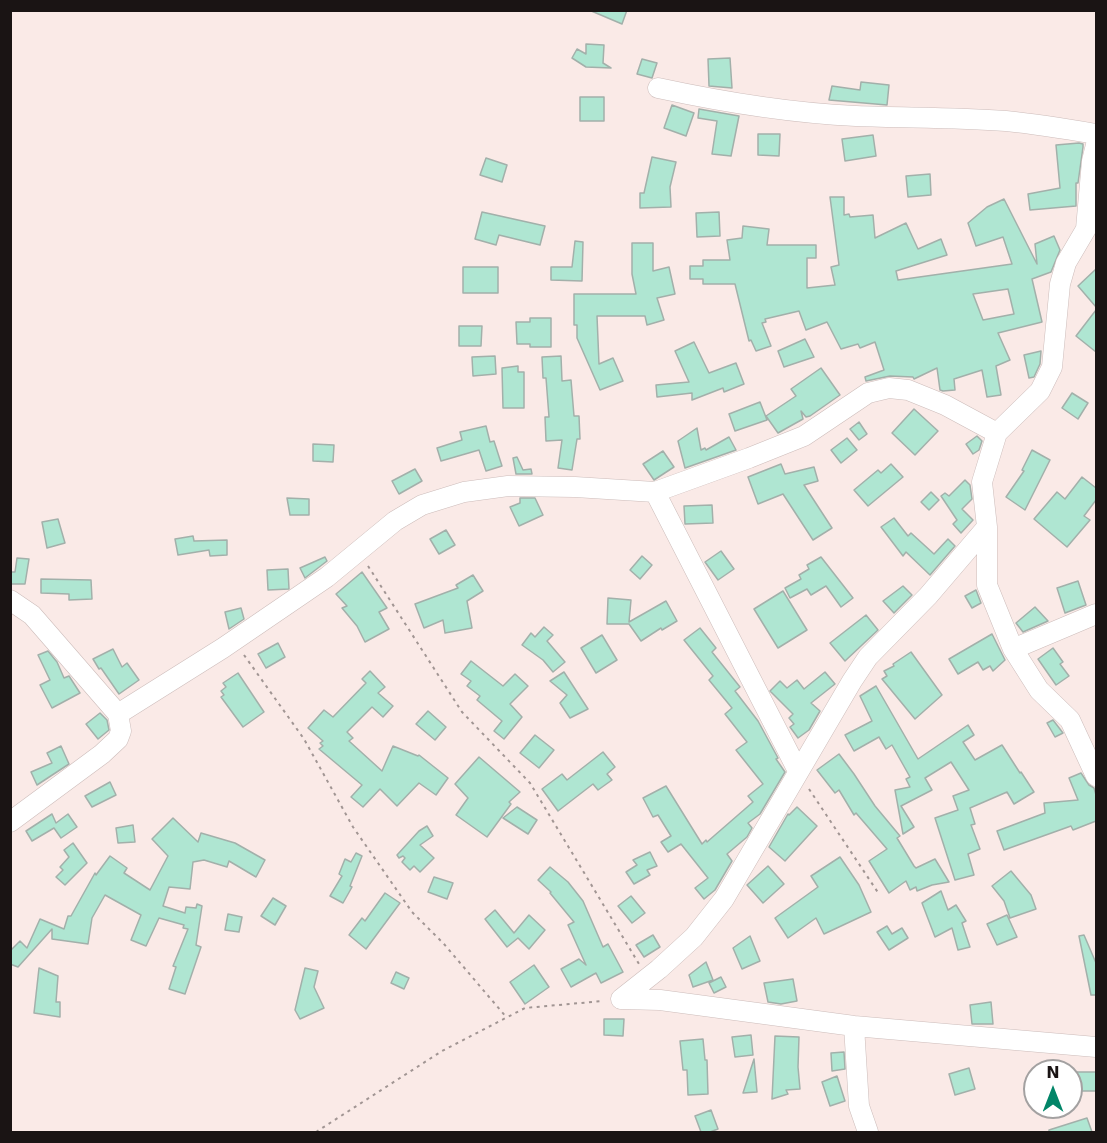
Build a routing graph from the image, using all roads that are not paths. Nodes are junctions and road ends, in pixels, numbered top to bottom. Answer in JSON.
{"nodes":[{"id":1,"x":658,"y":88,"type":"dead end"},
{"id":2,"x":1096,"y":134,"type":"edge"},
{"id":3,"x":1096,"y":145,"type":"edge"},
{"id":4,"x":1091,"y":235,"type":"edge"},
{"id":5,"x":997,"y":433,"type":"junction"},
{"id":6,"x":655,"y":492,"type":"junction"},
{"id":7,"x":987,"y":527,"type":"junction"},
{"id":8,"x":10,"y":600,"type":"edge"},
{"id":9,"x":1096,"y":614,"type":"edge"},
{"id":10,"x":1013,"y":649,"type":"junction"},
{"id":11,"x":118,"y":714,"type":"junction"},
{"id":12,"x":798,"y":771,"type":"junction"},
{"id":13,"x":1096,"y":776,"type":"edge"},
{"id":14,"x":10,"y":822,"type":"edge"},
{"id":15,"x":854,"y":1026,"type":"junction"},
{"id":16,"x":1096,"y":1047,"type":"edge"},
{"id":17,"x":868,"y":1132,"type":"edge"}],
"edges":[{"from":1,"to":2,"type":"street"},
{"from":3,"to":4,"type":"street"},
{"from":4,"to":5,"type":"street"},
{"from":5,"to":6,"type":"street"},
{"from":5,"to":7,"type":"street"},
{"from":6,"to":11,"type":"street"},
{"from":6,"to":12,"type":"street"},
{"from":7,"to":10,"type":"street"},
{"from":7,"to":12,"type":"street"},
{"from":8,"to":11,"type":"street"},
{"from":9,"to":10,"type":"street"},
{"from":10,"to":13,"type":"street"},
{"from":11,"to":14,"type":"street"},
{"from":12,"to":15,"type":"street"},
{"from":15,"to":16,"type":"street"},
{"from":15,"to":17,"type":"street"}]}
